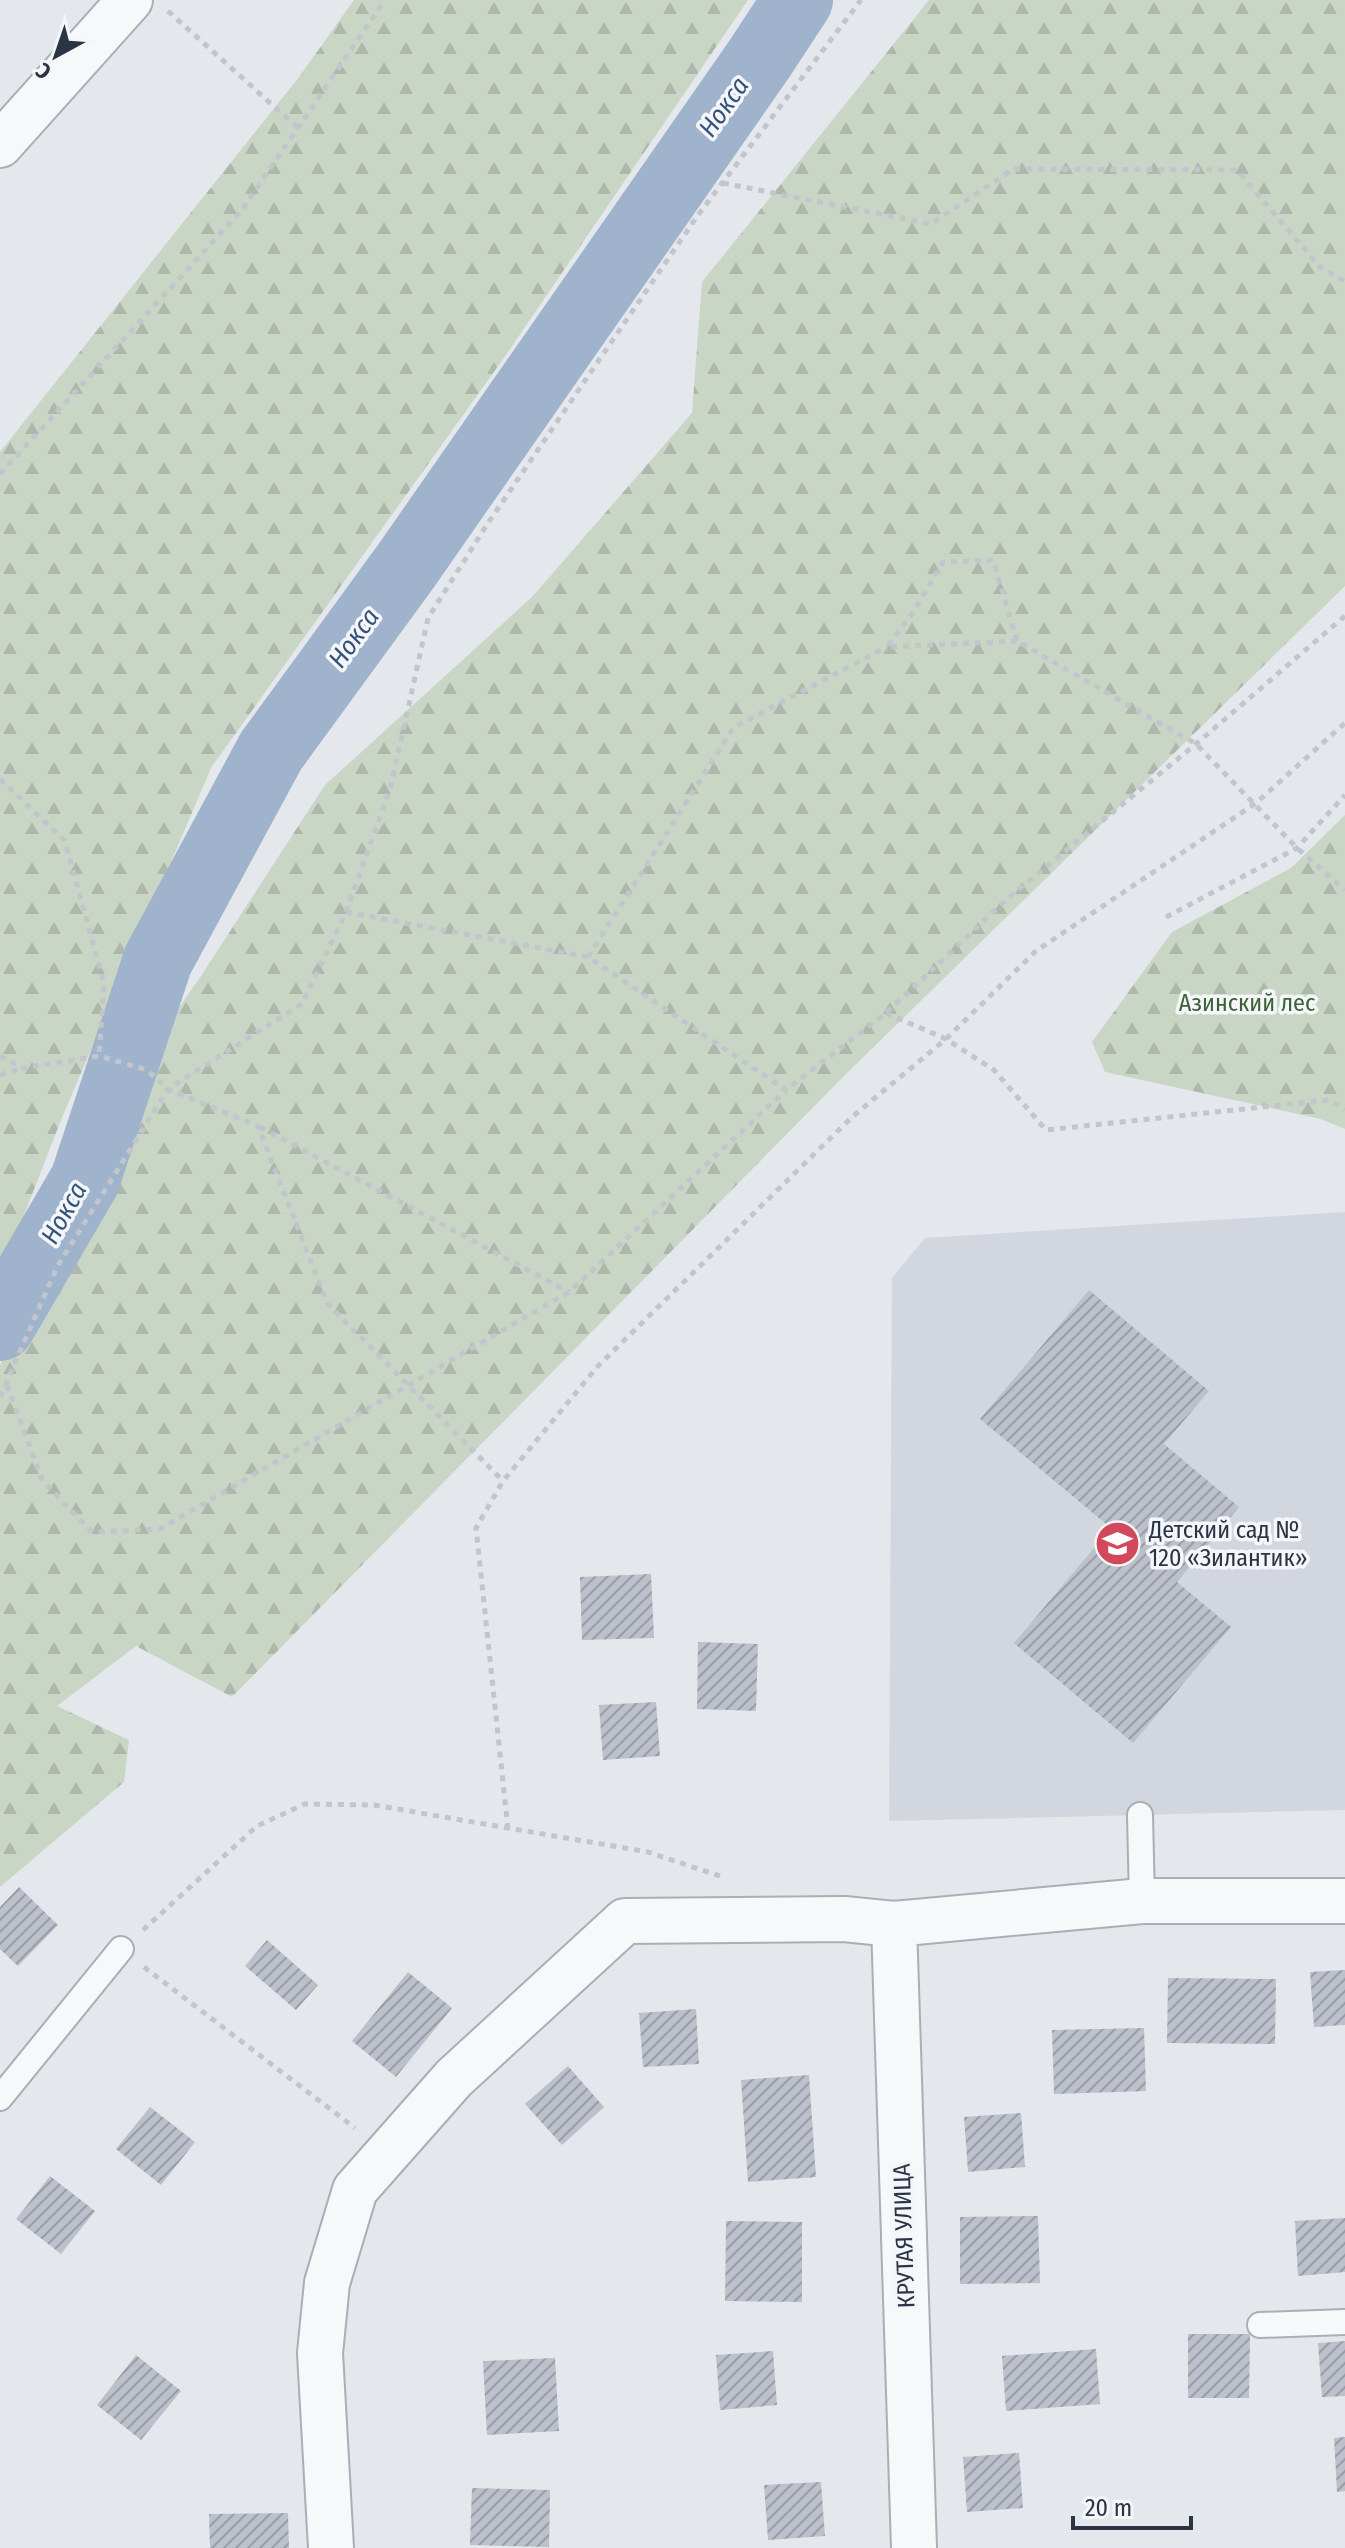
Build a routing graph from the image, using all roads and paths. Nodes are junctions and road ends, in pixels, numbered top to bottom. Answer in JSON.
{"nodes":[{"id":1,"x":385,"y":0,"type":"edge"},
{"id":2,"x":861,"y":0,"type":"edge"},
{"id":3,"x":148,"y":5,"type":"edge"},
{"id":4,"x":298,"y":128,"type":"junction"},
{"id":5,"x":0,"y":145,"type":"edge"},
{"id":6,"x":723,"y":183,"type":"junction"},
{"id":7,"x":1345,"y":282,"type":"edge"},
{"id":8,"x":0,"y":474,"type":"edge"},
{"id":9,"x":1345,"y":616,"type":"edge"},
{"id":10,"x":1017,"y":641,"type":"junction"},
{"id":11,"x":887,"y":647,"type":"junction"},
{"id":12,"x":1345,"y":723,"type":"edge"},
{"id":13,"x":1196,"y":744,"type":"junction"},
{"id":14,"x":0,"y":779,"type":"edge"},
{"id":15,"x":1345,"y":795,"type":"edge"},
{"id":16,"x":1256,"y":803,"type":"junction"},
{"id":17,"x":1297,"y":848,"type":"junction"},
{"id":18,"x":1345,"y":890,"type":"edge"},
{"id":19,"x":346,"y":912,"type":"junction"},
{"id":20,"x":1166,"y":917,"type":"dead end"},
{"id":21,"x":588,"y":957,"type":"junction"},
{"id":22,"x":886,"y":1013,"type":"junction"},
{"id":23,"x":946,"y":1039,"type":"junction"},
{"id":24,"x":0,"y":1056,"type":"edge"},
{"id":25,"x":99,"y":1056,"type":"junction"},
{"id":26,"x":23,"y":1068,"type":"junction"},
{"id":27,"x":0,"y":1075,"type":"edge"},
{"id":28,"x":168,"y":1089,"type":"junction"},
{"id":29,"x":786,"y":1090,"type":"junction"},
{"id":30,"x":1345,"y":1109,"type":"edge"},
{"id":31,"x":258,"y":1126,"type":"junction"},
{"id":32,"x":569,"y":1292,"type":"junction"},
{"id":33,"x":7,"y":1385,"type":"junction"},
{"id":34,"x":409,"y":1386,"type":"junction"},
{"id":35,"x":0,"y":1397,"type":"edge"},
{"id":36,"x":503,"y":1481,"type":"junction"},
{"id":37,"x":1140,"y":1815,"type":"dead end"},
{"id":38,"x":508,"y":1829,"type":"junction"},
{"id":39,"x":723,"y":1878,"type":"dead end"},
{"id":40,"x":1142,"y":1901,"type":"junction"},
{"id":41,"x":1345,"y":1901,"type":"edge"},
{"id":42,"x":894,"y":1924,"type":"junction"},
{"id":43,"x":121,"y":1949,"type":"junction"},
{"id":44,"x":0,"y":2098,"type":"edge"},
{"id":45,"x":388,"y":2153,"type":"junction"},
{"id":46,"x":1345,"y":2322,"type":"edge"},
{"id":47,"x":1260,"y":2325,"type":"dead end"},
{"id":48,"x":331,"y":2548,"type":"edge"},
{"id":49,"x":914,"y":2548,"type":"edge"}],
"edges":[{"from":1,"to":4,"type":"path"},
{"from":2,"to":6,"type":"path"},
{"from":3,"to":4,"type":"path"},
{"from":3,"to":5,"type":"street"},
{"from":4,"to":8,"type":"path"},
{"from":6,"to":7,"type":"path"},
{"from":6,"to":19,"type":"path"},
{"from":9,"to":13,"type":"path"},
{"from":10,"to":11,"type":"path"},
{"from":10,"to":11,"type":"path"},
{"from":10,"to":13,"type":"path"},
{"from":11,"to":21,"type":"path"},
{"from":12,"to":16,"type":"path"},
{"from":13,"to":16,"type":"path"},
{"from":13,"to":22,"type":"path"},
{"from":14,"to":25,"type":"path"},
{"from":15,"to":17,"type":"path"},
{"from":16,"to":17,"type":"path"},
{"from":16,"to":23,"type":"path"},
{"from":17,"to":18,"type":"path"},
{"from":17,"to":20,"type":"path"},
{"from":19,"to":21,"type":"path"},
{"from":19,"to":28,"type":"path"},
{"from":21,"to":29,"type":"path"},
{"from":22,"to":23,"type":"path"},
{"from":22,"to":29,"type":"path"},
{"from":23,"to":30,"type":"path"},
{"from":23,"to":36,"type":"path"},
{"from":24,"to":26,"type":"path"},
{"from":25,"to":26,"type":"path"},
{"from":25,"to":28,"type":"path"},
{"from":26,"to":27,"type":"path"},
{"from":28,"to":31,"type":"path"},
{"from":28,"to":33,"type":"path"},
{"from":29,"to":32,"type":"path"},
{"from":31,"to":32,"type":"path"},
{"from":31,"to":34,"type":"path"},
{"from":32,"to":34,"type":"path"},
{"from":33,"to":34,"type":"path"},
{"from":33,"to":35,"type":"path"},
{"from":34,"to":36,"type":"path"},
{"from":36,"to":38,"type":"path"},
{"from":37,"to":40,"type":"lane"},
{"from":38,"to":39,"type":"path"},
{"from":38,"to":43,"type":"path"},
{"from":40,"to":41,"type":"street"},
{"from":40,"to":42,"type":"street"},
{"from":42,"to":45,"type":"street"},
{"from":42,"to":49,"type":"street","name":"КРУТАЯ УЛИЦА"},
{"from":43,"to":44,"type":"lane"},
{"from":43,"to":45,"type":"path"},
{"from":45,"to":48,"type":"street"},
{"from":46,"to":47,"type":"lane"}]}
